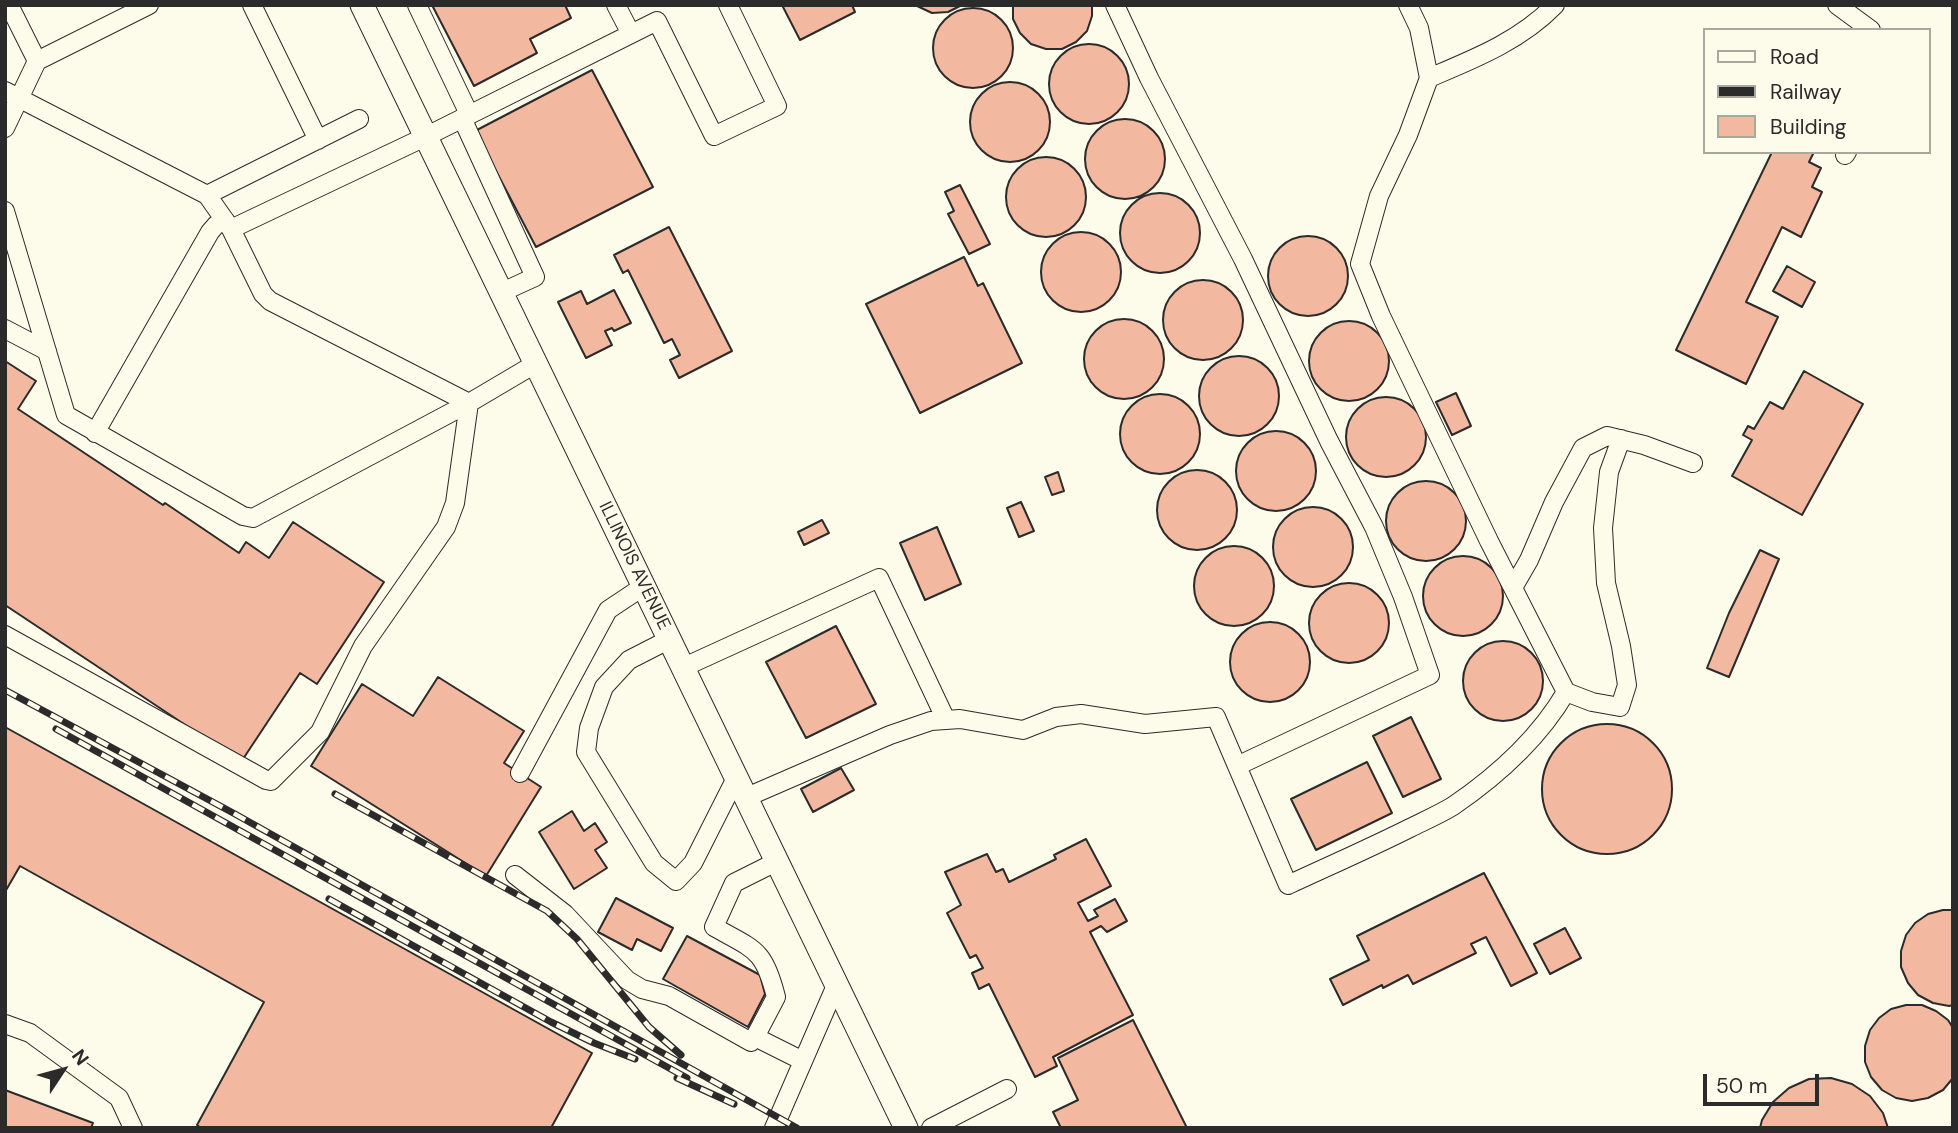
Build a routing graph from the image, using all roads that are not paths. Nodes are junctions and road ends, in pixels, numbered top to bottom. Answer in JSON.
{"nodes":[{"id":1,"x":9,"y":5,"type":"edge"},
{"id":2,"x":149,"y":5,"type":"edge"},
{"id":3,"x":252,"y":5,"type":"edge"},
{"id":4,"x":362,"y":5,"type":"edge"},
{"id":5,"x":417,"y":5,"type":"edge"},
{"id":6,"x":616,"y":5,"type":"edge"},
{"id":7,"x":728,"y":5,"type":"edge"},
{"id":8,"x":1115,"y":5,"type":"edge"},
{"id":9,"x":1408,"y":5,"type":"edge"},
{"id":10,"x":1555,"y":5,"type":"edge"},
{"id":11,"x":1837,"y":5,"type":"edge"},
{"id":12,"x":1868,"y":28,"type":"edge"},
{"id":13,"x":631,"y":34,"type":"junction"},
{"id":14,"x":37,"y":61,"type":"junction"},
{"id":15,"x":1429,"y":78,"type":"junction"},
{"id":16,"x":12,"y":95,"type":"edge"},
{"id":17,"x":466,"y":116,"type":"junction"},
{"id":18,"x":359,"y":119,"type":"dead end"},
{"id":19,"x":5,"y":128,"type":"edge"},
{"id":20,"x":425,"y":136,"type":"junction"},
{"id":21,"x":318,"y":140,"type":"junction"},
{"id":22,"x":207,"y":195,"type":"junction"},
{"id":23,"x":5,"y":211,"type":"edge"},
{"id":24,"x":228,"y":224,"type":"junction"},
{"id":25,"x":500,"y":293,"type":"junction"},
{"id":26,"x":5,"y":329,"type":"edge"},
{"id":27,"x":47,"y":351,"type":"junction"},
{"id":28,"x":535,"y":364,"type":"junction"},
{"id":29,"x":470,"y":403,"type":"junction"},
{"id":30,"x":96,"y":433,"type":"junction"},
{"id":31,"x":1621,"y":439,"type":"junction"},
{"id":32,"x":1693,"y":463,"type":"dead end"},
{"id":33,"x":644,"y":586,"type":"junction"},
{"id":34,"x":1514,"y":586,"type":"junction"},
{"id":35,"x":5,"y":635,"type":"edge"},
{"id":36,"x":670,"y":639,"type":"junction"},
{"id":37,"x":684,"y":667,"type":"junction"},
{"id":38,"x":1566,"y":692,"type":"junction"},
{"id":39,"x":946,"y":720,"type":"junction"},
{"id":40,"x":1237,"y":766,"type":"junction"},
{"id":41,"x":520,"y":773,"type":"dead end"},
{"id":42,"x":742,"y":787,"type":"junction"},
{"id":43,"x":778,"y":861,"type":"junction"},
{"id":44,"x":514,"y":875,"type":"dead end"},
{"id":45,"x":837,"y":984,"type":"junction"},
{"id":46,"x":5,"y":1024,"type":"edge"},
{"id":47,"x":755,"y":1037,"type":"junction"},
{"id":48,"x":803,"y":1061,"type":"junction"},
{"id":49,"x":1007,"y":1089,"type":"dead end"},
{"id":50,"x":133,"y":1128,"type":"edge"},
{"id":51,"x":774,"y":1128,"type":"edge"},
{"id":52,"x":906,"y":1128,"type":"edge"},
{"id":53,"x":931,"y":1128,"type":"edge"}],
"edges":[{"from":1,"to":14,"type":"street"},
{"from":2,"to":14,"type":"street"},
{"from":3,"to":21,"type":"street"},
{"from":4,"to":20,"type":"main road","name":"ILLINOIS AVENUE"},
{"from":5,"to":17,"type":"street"},
{"from":6,"to":13,"type":"street"},
{"from":7,"to":13,"type":"street"},
{"from":8,"to":40,"type":"street"},
{"from":9,"to":15,"type":"street"},
{"from":10,"to":15,"type":"street"},
{"from":11,"to":12,"type":"street"},
{"from":13,"to":17,"type":"street"},
{"from":14,"to":16,"type":"street"},
{"from":15,"to":34,"type":"street"},
{"from":16,"to":19,"type":"street"},
{"from":16,"to":22,"type":"street"},
{"from":17,"to":20,"type":"street"},
{"from":17,"to":25,"type":"street"},
{"from":18,"to":21,"type":"street"},
{"from":20,"to":24,"type":"street"},
{"from":20,"to":25,"type":"main road","name":"ILLINOIS AVENUE"},
{"from":21,"to":22,"type":"street"},
{"from":22,"to":24,"type":"street"},
{"from":23,"to":27,"type":"street"},
{"from":24,"to":29,"type":"street"},
{"from":24,"to":30,"type":"street"},
{"from":25,"to":28,"type":"main road","name":"ILLINOIS AVENUE"},
{"from":26,"to":27,"type":"street"},
{"from":27,"to":30,"type":"street"},
{"from":28,"to":29,"type":"street"},
{"from":28,"to":33,"type":"main road","name":"ILLINOIS AVENUE"},
{"from":29,"to":30,"type":"street"},
{"from":29,"to":35,"type":"street"},
{"from":31,"to":32,"type":"street"},
{"from":31,"to":34,"type":"street"},
{"from":31,"to":38,"type":"street"},
{"from":33,"to":36,"type":"main road","name":"ILLINOIS AVENUE"},
{"from":33,"to":41,"type":"street"},
{"from":34,"to":38,"type":"street"},
{"from":36,"to":37,"type":"main road","name":"ILLINOIS AVENUE"},
{"from":36,"to":42,"type":"street"},
{"from":37,"to":39,"type":"street"},
{"from":37,"to":42,"type":"main road","name":"ILLINOIS AVENUE"},
{"from":38,"to":40,"type":"street"},
{"from":39,"to":40,"type":"street"},
{"from":39,"to":42,"type":"street"},
{"from":42,"to":43,"type":"main road","name":"ILLINOIS AVENUE"},
{"from":43,"to":45,"type":"main road","name":"ILLINOIS AVENUE"},
{"from":43,"to":47,"type":"street"},
{"from":44,"to":47,"type":"street"},
{"from":45,"to":48,"type":"street"},
{"from":45,"to":52,"type":"main road","name":"ILLINOIS AVENUE"},
{"from":46,"to":50,"type":"street"},
{"from":47,"to":48,"type":"street"},
{"from":48,"to":51,"type":"street"},
{"from":49,"to":53,"type":"street"}]}
